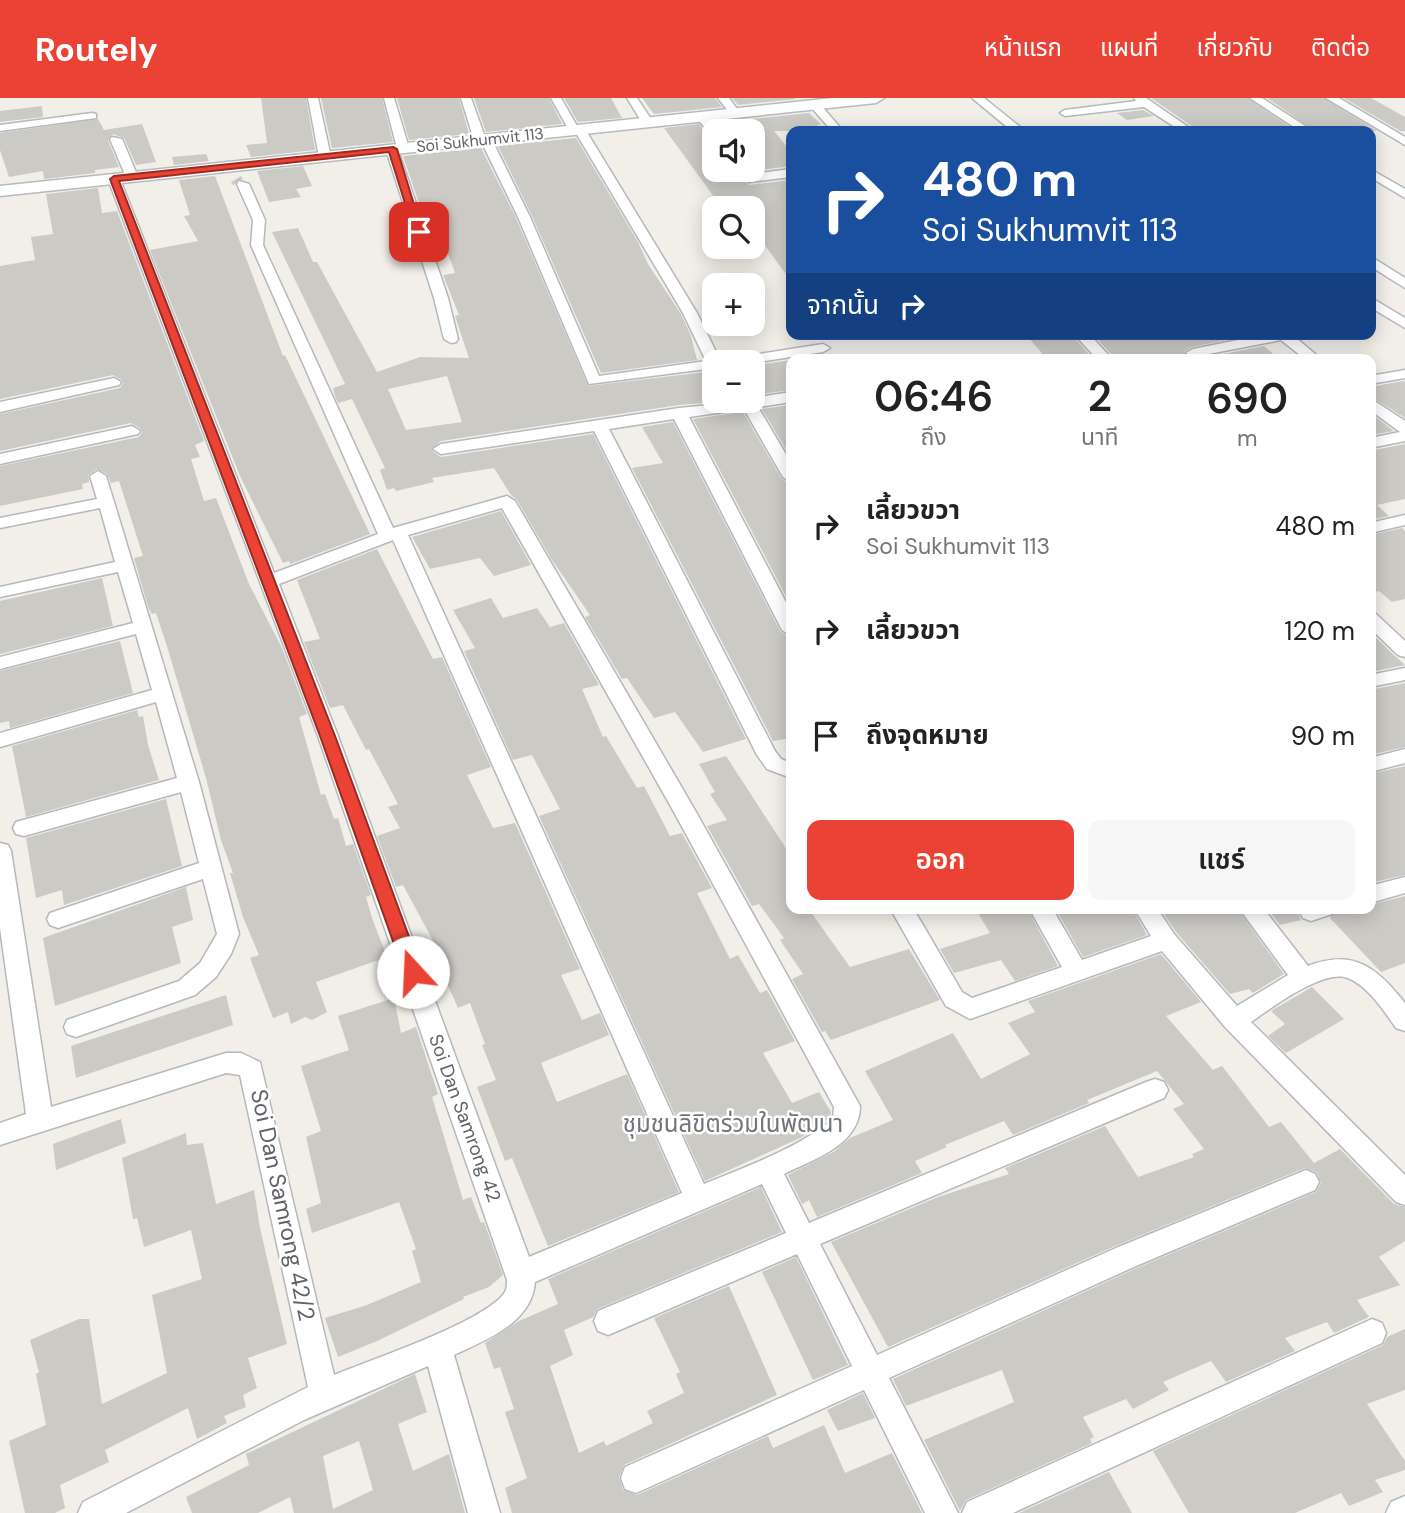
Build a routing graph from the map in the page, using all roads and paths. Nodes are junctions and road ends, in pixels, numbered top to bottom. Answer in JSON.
{"nodes":[{"id":1,"x":313,"y":98,"type":"edge"},
{"id":2,"x":388,"y":98,"type":"edge"},
{"id":3,"x":466,"y":98,"type":"edge"},
{"id":4,"x":556,"y":98,"type":"edge"},
{"id":5,"x":632,"y":98,"type":"edge"},
{"id":6,"x":723,"y":98,"type":"edge"},
{"id":7,"x":876,"y":98,"type":"edge"},
{"id":8,"x":977,"y":98,"type":"edge"},
{"id":9,"x":1255,"y":98,"type":"edge"},
{"id":10,"x":1331,"y":98,"type":"edge"},
{"id":11,"x":1143,"y":101,"type":"edge"},
{"id":12,"x":807,"y":103,"type":"edge"},
{"id":13,"x":735,"y":113,"type":"junction"},
{"id":14,"x":1065,"y":113,"type":"dead end"},
{"id":15,"x":92,"y":116,"type":"dead end"},
{"id":16,"x":702,"y":116,"type":"junction"},
{"id":17,"x":704,"y":119,"type":"edge"},
{"id":18,"x":647,"y":122,"type":"junction"},
{"id":19,"x":832,"y":126,"type":"edge"},
{"id":20,"x":1013,"y":126,"type":"edge"},
{"id":21,"x":1180,"y":126,"type":"edge"},
{"id":22,"x":1299,"y":126,"type":"edge"},
{"id":23,"x":0,"y":128,"type":"edge"},
{"id":24,"x":576,"y":130,"type":"junction"},
{"id":25,"x":116,"y":139,"type":"dead end"},
{"id":26,"x":483,"y":140,"type":"junction"},
{"id":27,"x":1405,"y":142,"type":"edge"},
{"id":28,"x":398,"y":149,"type":"junction"},
{"id":29,"x":325,"y":157,"type":"junction"},
{"id":30,"x":786,"y":174,"type":"edge"},
{"id":31,"x":765,"y":176,"type":"edge"},
{"id":32,"x":1376,"y":176,"type":"edge"},
{"id":33,"x":241,"y":177,"type":"junction"},
{"id":34,"x":123,"y":178,"type":"junction"},
{"id":35,"x":0,"y":191,"type":"edge"},
{"id":36,"x":1405,"y":194,"type":"edge"},
{"id":37,"x":1376,"y":267,"type":"edge"},
{"id":38,"x":1405,"y":284,"type":"edge"},
{"id":39,"x":1376,"y":305,"type":"edge"},
{"id":40,"x":1376,"y":320,"type":"edge"},
{"id":41,"x":1399,"y":320,"type":"edge"},
{"id":42,"x":451,"y":339,"type":"dead end"},
{"id":43,"x":1087,"y":340,"type":"edge"},
{"id":44,"x":1260,"y":340,"type":"edge"},
{"id":45,"x":1292,"y":340,"type":"edge"},
{"id":46,"x":823,"y":348,"type":"dead end"},
{"id":47,"x":708,"y":350,"type":"edge"},
{"id":48,"x":1193,"y":353,"type":"dead end"},
{"id":49,"x":1100,"y":354,"type":"edge"},
{"id":50,"x":1308,"y":354,"type":"edge"},
{"id":51,"x":765,"y":356,"type":"edge"},
{"id":52,"x":702,"y":365,"type":"edge"},
{"id":53,"x":1405,"y":374,"type":"edge"},
{"id":54,"x":1376,"y":379,"type":"edge"},
{"id":55,"x":114,"y":382,"type":"dead end"},
{"id":56,"x":786,"y":398,"type":"edge"},
{"id":57,"x":765,"y":400,"type":"edge"},
{"id":58,"x":0,"y":407,"type":"edge"},
{"id":59,"x":1376,"y":407,"type":"edge"},
{"id":60,"x":702,"y":409,"type":"edge"},
{"id":61,"x":679,"y":413,"type":"junction"},
{"id":62,"x":749,"y":413,"type":"edge"},
{"id":63,"x":599,"y":425,"type":"junction"},
{"id":64,"x":1405,"y":429,"type":"edge"},
{"id":65,"x":132,"y":431,"type":"dead end"},
{"id":66,"x":1405,"y":436,"type":"edge"},
{"id":67,"x":1376,"y":442,"type":"edge"},
{"id":68,"x":441,"y":449,"type":"dead end"},
{"id":69,"x":0,"y":459,"type":"edge"},
{"id":70,"x":786,"y":469,"type":"edge"},
{"id":71,"x":98,"y":476,"type":"dead end"},
{"id":72,"x":106,"y":502,"type":"junction"},
{"id":73,"x":1405,"y":520,"type":"edge"},
{"id":74,"x":0,"y":523,"type":"edge"},
{"id":75,"x":1376,"y":527,"type":"edge"},
{"id":76,"x":393,"y":534,"type":"junction"},
{"id":77,"x":124,"y":565,"type":"junction"},
{"id":78,"x":268,"y":582,"type":"junction"},
{"id":79,"x":0,"y":592,"type":"edge"},
{"id":80,"x":786,"y":620,"type":"edge"},
{"id":81,"x":1376,"y":622,"type":"edge"},
{"id":82,"x":142,"y":627,"type":"junction"},
{"id":83,"x":1401,"y":641,"type":"edge"},
{"id":84,"x":0,"y":663,"type":"edge"},
{"id":85,"x":1405,"y":674,"type":"edge"},
{"id":86,"x":1376,"y":680,"type":"edge"},
{"id":87,"x":162,"y":694,"type":"junction"},
{"id":88,"x":0,"y":740,"type":"edge"},
{"id":89,"x":1405,"y":756,"type":"edge"},
{"id":90,"x":1376,"y":763,"type":"edge"},
{"id":91,"x":786,"y":769,"type":"edge"},
{"id":92,"x":189,"y":782,"type":"junction"},
{"id":93,"x":24,"y":828,"type":"dead end"},
{"id":94,"x":0,"y":850,"type":"edge"},
{"id":95,"x":212,"y":867,"type":"junction"},
{"id":96,"x":1405,"y":885,"type":"edge"},
{"id":97,"x":1376,"y":893,"type":"edge"},
{"id":98,"x":904,"y":914,"type":"edge"},
{"id":99,"x":1043,"y":914,"type":"edge"},
{"id":100,"x":1149,"y":914,"type":"edge"},
{"id":101,"x":1255,"y":914,"type":"edge"},
{"id":102,"x":58,"y":919,"type":"dead end"},
{"id":103,"x":1166,"y":940,"type":"junction"},
{"id":104,"x":1076,"y":971,"type":"junction"},
{"id":105,"x":9,"y":974,"type":"edge"},
{"id":106,"x":1304,"y":978,"type":"junction"},
{"id":107,"x":1234,"y":1020,"type":"junction"},
{"id":108,"x":1405,"y":1021,"type":"edge"},
{"id":109,"x":76,"y":1027,"type":"dead end"},
{"id":110,"x":1155,"y":1090,"type":"dead end"},
{"id":111,"x":40,"y":1120,"type":"junction"},
{"id":112,"x":0,"y":1135,"type":"edge"},
{"id":113,"x":768,"y":1169,"type":"junction"},
{"id":114,"x":1306,"y":1182,"type":"dead end"},
{"id":115,"x":1405,"y":1193,"type":"edge"},
{"id":116,"x":697,"y":1197,"type":"junction"},
{"id":117,"x":803,"y":1241,"type":"junction"},
{"id":118,"x":520,"y":1274,"type":"junction"},
{"id":119,"x":608,"y":1321,"type":"dead end"},
{"id":120,"x":1372,"y":1333,"type":"dead end"},
{"id":121,"x":439,"y":1348,"type":"junction"},
{"id":122,"x":871,"y":1374,"type":"junction"},
{"id":123,"x":324,"y":1395,"type":"junction"},
{"id":124,"x":636,"y":1478,"type":"dead end"},
{"id":125,"x":94,"y":1513,"type":"edge"},
{"id":126,"x":484,"y":1513,"type":"edge"},
{"id":127,"x":942,"y":1513,"type":"edge"},
{"id":128,"x":978,"y":1513,"type":"edge"}],
"edges":[{"from":1,"to":29,"type":"street"},
{"from":2,"to":28,"type":"street"},
{"from":3,"to":26,"type":"street"},
{"from":4,"to":24,"type":"street"},
{"from":5,"to":18,"type":"street"},
{"from":6,"to":13,"type":"street"},
{"from":7,"to":12,"type":"main road","name":"Soi Sukhumvit 113"},
{"from":8,"to":20,"type":"street"},
{"from":9,"to":22,"type":"street"},
{"from":10,"to":27,"type":"street"},
{"from":11,"to":14,"type":"street"},
{"from":11,"to":21,"type":"street"},
{"from":12,"to":13,"type":"main road","name":"Soi Sukhumvit 113"},
{"from":12,"to":19,"type":"street"},
{"from":13,"to":16,"type":"main road","name":"Soi Sukhumvit 113"},
{"from":15,"to":23,"type":"street"},
{"from":16,"to":17,"type":"street"},
{"from":16,"to":18,"type":"main road","name":"Soi Sukhumvit 113"},
{"from":18,"to":24,"type":"main road","name":"Soi Sukhumvit 113"},
{"from":24,"to":26,"type":"main road","name":"Soi Sukhumvit 113"},
{"from":24,"to":47,"type":"street"},
{"from":25,"to":34,"type":"street","name":"Soi Dan Samrong 42"},
{"from":26,"to":28,"type":"main road","name":"Soi Sukhumvit 113"},
{"from":26,"to":52,"type":"street"},
{"from":28,"to":29,"type":"main road","name":"Soi Sukhumvit 113"},
{"from":28,"to":42,"type":"street"},
{"from":29,"to":33,"type":"main road","name":"Soi Sukhumvit 113"},
{"from":30,"to":31,"type":"street"},
{"from":32,"to":36,"type":"street"},
{"from":33,"to":34,"type":"main road","name":"Soi Sukhumvit 113"},
{"from":33,"to":76,"type":"street"},
{"from":34,"to":35,"type":"main road","name":"Soi Sukhumvit 113"},
{"from":34,"to":78,"type":"street","name":"Soi Dan Samrong 42"},
{"from":37,"to":38,"type":"street"},
{"from":39,"to":41,"type":"street"},
{"from":40,"to":41,"type":"street"},
{"from":43,"to":49,"type":"street"},
{"from":44,"to":48,"type":"street"},
{"from":45,"to":50,"type":"street"},
{"from":46,"to":51,"type":"street"},
{"from":53,"to":54,"type":"street"},
{"from":55,"to":58,"type":"street"},
{"from":56,"to":57,"type":"street"},
{"from":59,"to":64,"type":"street"},
{"from":60,"to":61,"type":"street"},
{"from":61,"to":63,"type":"street"},
{"from":61,"to":80,"type":"street"},
{"from":62,"to":70,"type":"street"},
{"from":63,"to":68,"type":"street"},
{"from":63,"to":91,"type":"street"},
{"from":65,"to":69,"type":"street"},
{"from":66,"to":67,"type":"street"},
{"from":71,"to":72,"type":"street"},
{"from":72,"to":74,"type":"street"},
{"from":72,"to":77,"type":"street"},
{"from":73,"to":75,"type":"street"},
{"from":76,"to":78,"type":"street"},
{"from":76,"to":113,"type":"street"},
{"from":76,"to":116,"type":"street"},
{"from":77,"to":79,"type":"street"},
{"from":77,"to":82,"type":"street"},
{"from":78,"to":118,"type":"street","name":"Soi Dan Samrong 42"},
{"from":81,"to":83,"type":"street"},
{"from":82,"to":84,"type":"street"},
{"from":82,"to":87,"type":"street"},
{"from":85,"to":86,"type":"street"},
{"from":87,"to":88,"type":"street"},
{"from":87,"to":92,"type":"street"},
{"from":89,"to":90,"type":"street"},
{"from":92,"to":93,"type":"street"},
{"from":92,"to":95,"type":"street"},
{"from":94,"to":105,"type":"street"},
{"from":95,"to":102,"type":"street"},
{"from":95,"to":109,"type":"street"},
{"from":96,"to":97,"type":"street"},
{"from":98,"to":104,"type":"street"},
{"from":99,"to":104,"type":"street"},
{"from":100,"to":103,"type":"street"},
{"from":101,"to":106,"type":"street"},
{"from":103,"to":104,"type":"street"},
{"from":103,"to":107,"type":"street"},
{"from":105,"to":111,"type":"street"},
{"from":106,"to":107,"type":"street"},
{"from":106,"to":108,"type":"street"},
{"from":107,"to":115,"type":"street"},
{"from":110,"to":117,"type":"street"},
{"from":111,"to":112,"type":"street","name":"Soi Dan Samrong 42/2"},
{"from":111,"to":123,"type":"street","name":"Soi Dan Samrong 42/2"},
{"from":113,"to":116,"type":"street"},
{"from":113,"to":117,"type":"street"},
{"from":114,"to":122,"type":"street"},
{"from":116,"to":118,"type":"street"},
{"from":117,"to":119,"type":"street"},
{"from":117,"to":122,"type":"street"},
{"from":118,"to":121,"type":"street"},
{"from":120,"to":128,"type":"street"},
{"from":121,"to":123,"type":"street"},
{"from":121,"to":126,"type":"street"},
{"from":122,"to":124,"type":"street"},
{"from":122,"to":127,"type":"street"},
{"from":123,"to":125,"type":"street"}]}
